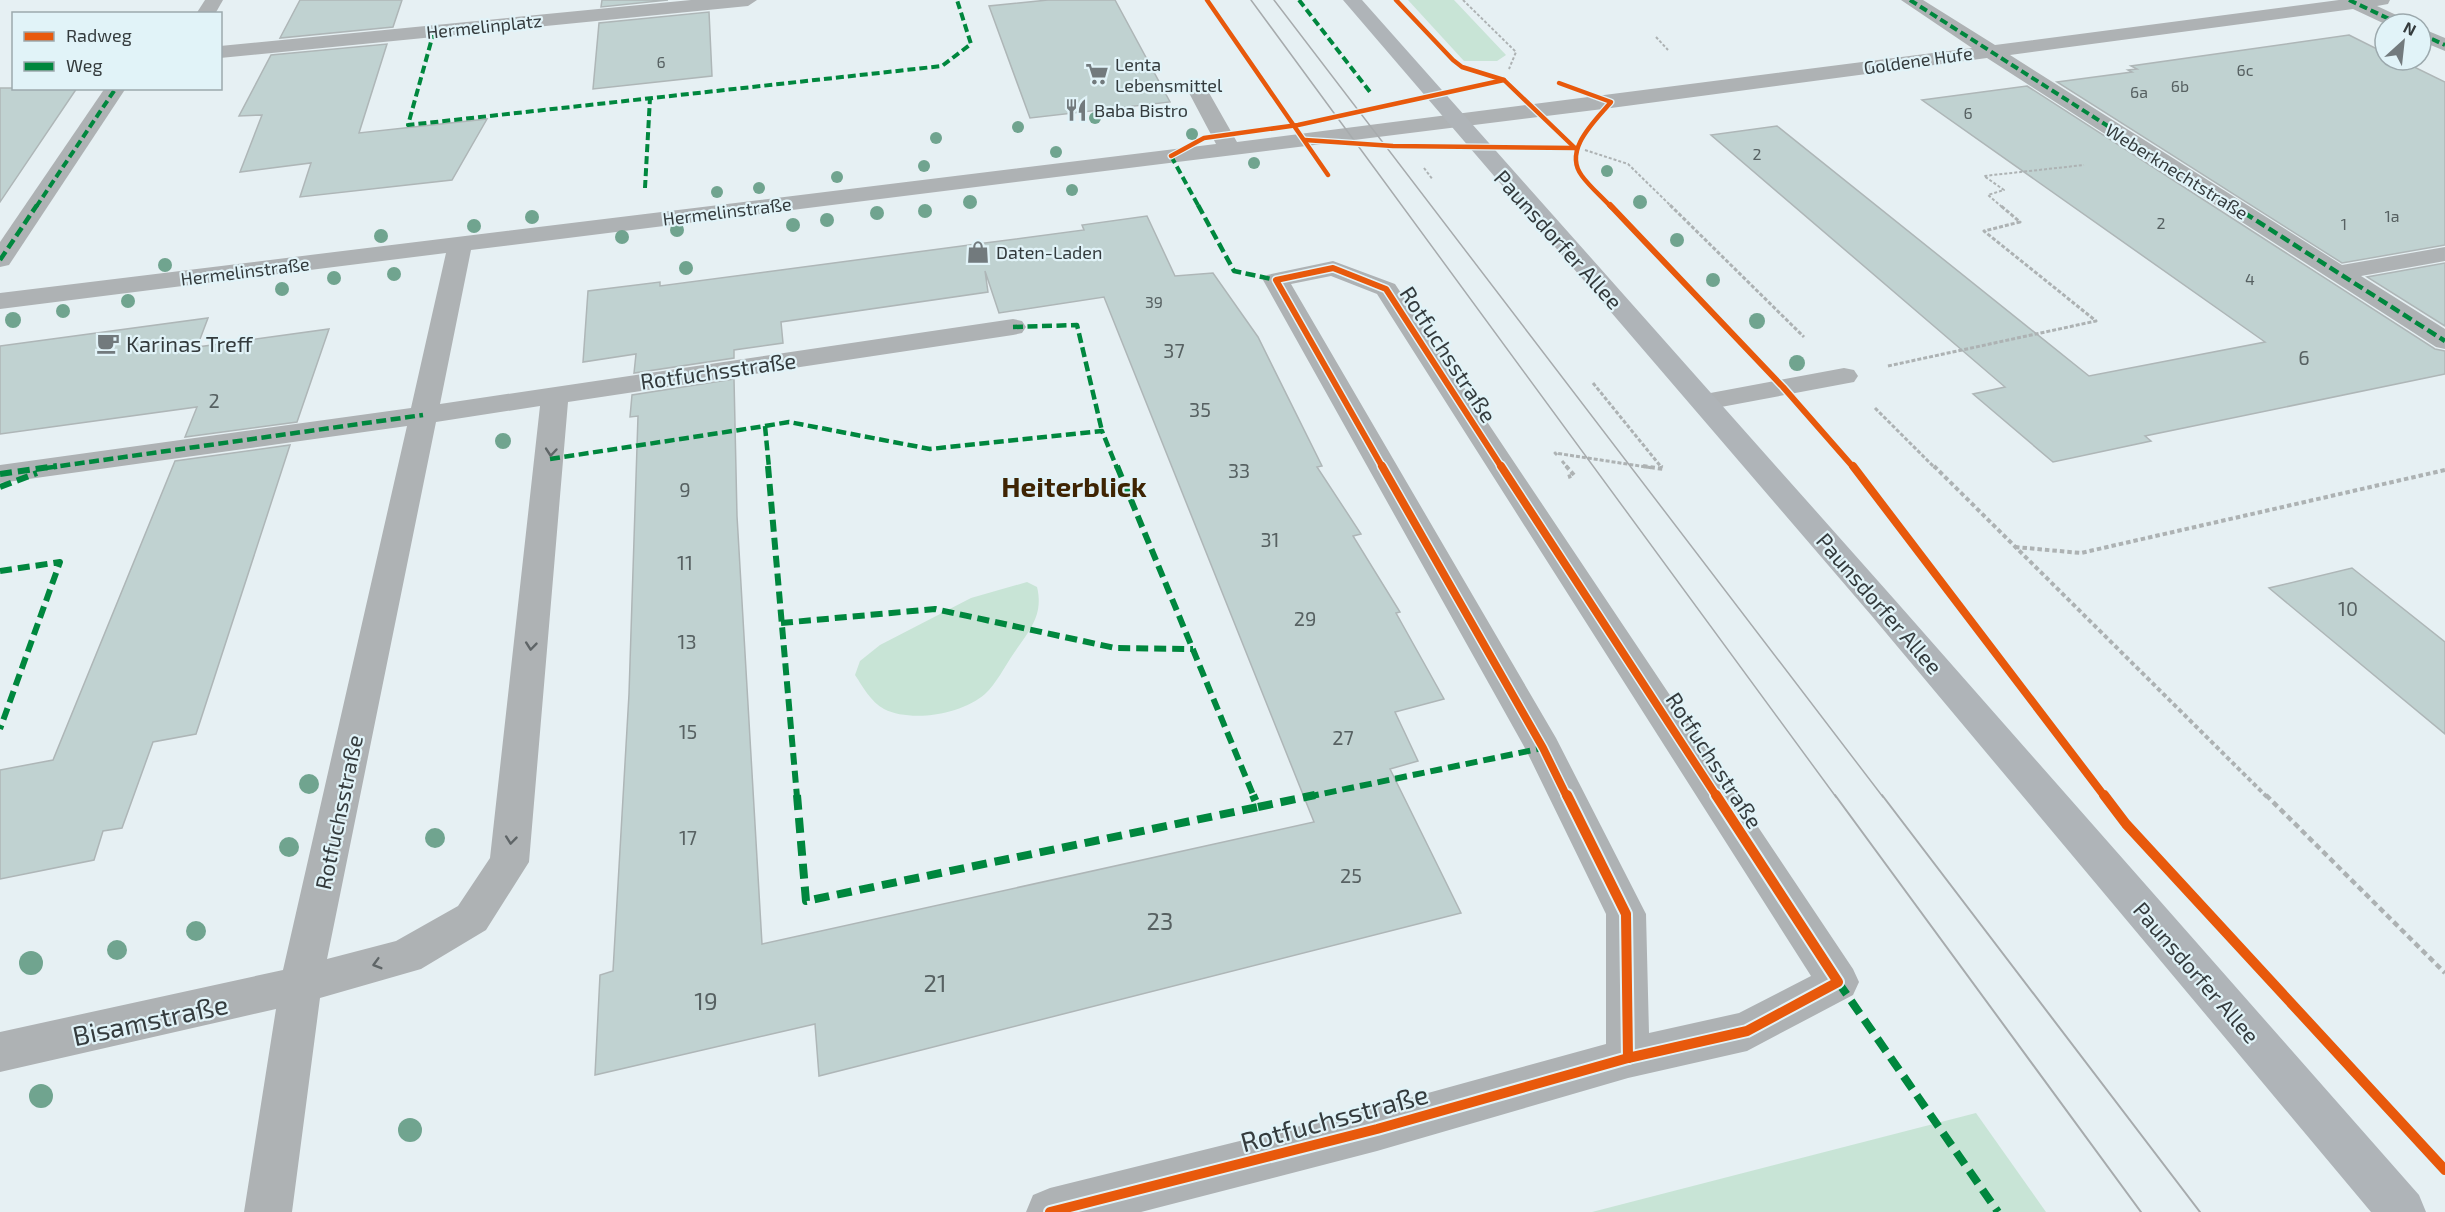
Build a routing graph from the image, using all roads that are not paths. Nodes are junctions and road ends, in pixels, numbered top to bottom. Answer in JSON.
{"nodes":[{"id":1,"x":748,"y":0,"type":"edge"},
{"id":2,"x":1352,"y":0,"type":"edge"},
{"id":3,"x":1910,"y":0,"type":"edge"},
{"id":4,"x":2381,"y":0,"type":"edge"},
{"id":5,"x":2352,"y":2,"type":"edge"},
{"id":6,"x":2374,"y":12,"type":"edge"},
{"id":7,"x":1987,"y":50,"type":"junction"},
{"id":8,"x":222,"y":52,"type":"edge"},
{"id":9,"x":115,"y":90,"type":"edge"},
{"id":10,"x":1198,"y":91,"type":"dead end"},
{"id":11,"x":1454,"y":120,"type":"junction"},
{"id":12,"x":1230,"y":149,"type":"junction"},
{"id":13,"x":460,"y":245,"type":"junction"},
{"id":14,"x":2445,"y":254,"type":"edge"},
{"id":15,"x":0,"y":260,"type":"edge"},
{"id":16,"x":2337,"y":273,"type":"junction"},
{"id":17,"x":0,"y":301,"type":"edge"},
{"id":18,"x":1013,"y":327,"type":"dead end"},
{"id":19,"x":2445,"y":341,"type":"edge"},
{"id":20,"x":1844,"y":376,"type":"road end"},
{"id":21,"x":555,"y":394,"type":"junction"},
{"id":22,"x":1705,"y":402,"type":"junction"},
{"id":23,"x":423,"y":415,"type":"junction"},
{"id":24,"x":0,"y":474,"type":"edge"},
{"id":25,"x":301,"y":986,"type":"junction"},
{"id":26,"x":0,"y":1052,"type":"edge"},
{"id":27,"x":1628,"y":1058,"type":"junction"},
{"id":28,"x":268,"y":1212,"type":"edge"},
{"id":29,"x":1050,"y":1212,"type":"edge"},
{"id":30,"x":2402,"y":1212,"type":"edge"}],
"edges":[{"from":1,"to":8,"type":"street","name":"Hermelinplatz"},
{"from":2,"to":11,"type":"main road","name":"Paunsdorfer Allee"},
{"from":3,"to":7,"type":"street","name":"Weberknechtstraße"},
{"from":4,"to":5,"type":"street","name":"Goldene Hufe"},
{"from":5,"to":6,"type":"street"},
{"from":5,"to":7,"type":"street","name":"Goldene Hufe"},
{"from":7,"to":11,"type":"street","name":"Goldene Hufe"},
{"from":7,"to":16,"type":"street","name":"Weberknechtstraße"},
{"from":9,"to":15,"type":"street"},
{"from":10,"to":12,"type":"street"},
{"from":11,"to":12,"type":"street","name":"Hermelinstraße"},
{"from":11,"to":22,"type":"main road","name":"Paunsdorfer Allee"},
{"from":12,"to":13,"type":"street","name":"Hermelinstraße"},
{"from":13,"to":17,"type":"street","name":"Hermelinstraße"},
{"from":13,"to":23,"type":"street","name":"Rotfuchsstraße"},
{"from":14,"to":16,"type":"street"},
{"from":16,"to":19,"type":"street","name":"Weberknechtstraße"},
{"from":18,"to":21,"type":"street","name":"Rotfuchsstraße"},
{"from":20,"to":22,"type":"street"},
{"from":21,"to":23,"type":"street","name":"Rotfuchsstraße"},
{"from":21,"to":25,"type":"street","name":"Bisamstraße","one_way":true},
{"from":22,"to":30,"type":"main road","name":"Paunsdorfer Allee"},
{"from":23,"to":24,"type":"street","name":"Rotfuchsstraße"},
{"from":23,"to":25,"type":"street","name":"Rotfuchsstraße"},
{"from":25,"to":26,"type":"street","name":"Bisamstraße"},
{"from":25,"to":28,"type":"street","name":"Rotfuchsstraße"},
{"from":27,"to":27,"type":"street","name":"Rotfuchsstraße"},
{"from":27,"to":29,"type":"street","name":"Rotfuchsstraße"}]}
